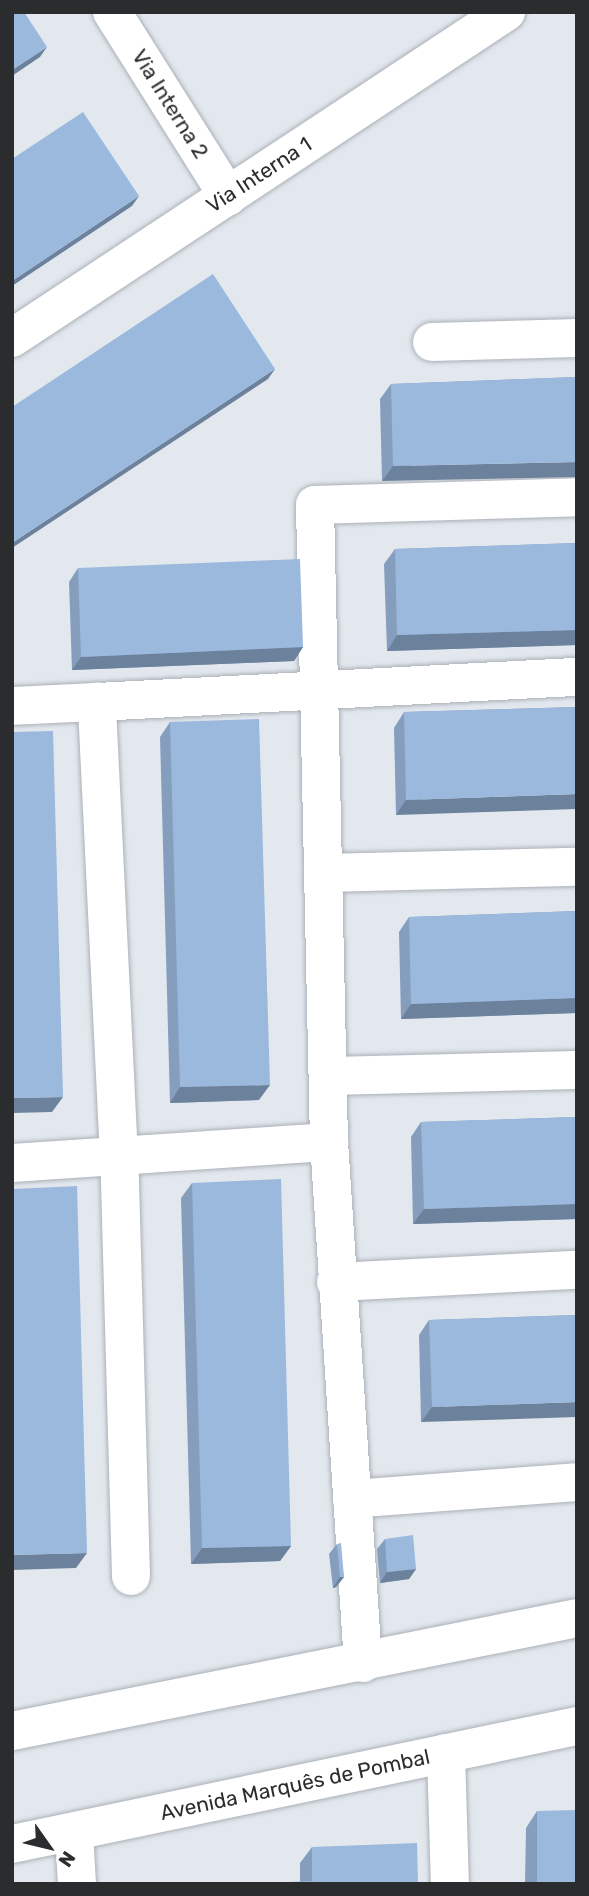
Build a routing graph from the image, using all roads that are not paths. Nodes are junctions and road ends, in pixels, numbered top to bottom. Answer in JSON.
{"nodes":[{"id":1,"x":112,"y":12,"type":"edge"},
{"id":2,"x":506,"y":12,"type":"edge"},
{"id":3,"x":228,"y":196,"type":"junction"},
{"id":4,"x":12,"y":338,"type":"edge"},
{"id":5,"x":577,"y":338,"type":"edge"},
{"id":6,"x":432,"y":342,"type":"dead end"},
{"id":7,"x":577,"y":498,"type":"edge"},
{"id":8,"x":577,"y":677,"type":"edge"},
{"id":9,"x":321,"y":691,"type":"junction"},
{"id":10,"x":97,"y":702,"type":"junction"},
{"id":11,"x":12,"y":706,"type":"edge"},
{"id":12,"x":577,"y":867,"type":"edge"},
{"id":13,"x":323,"y":873,"type":"junction"},
{"id":14,"x":577,"y":1070,"type":"edge"},
{"id":15,"x":330,"y":1076,"type":"junction"},
{"id":16,"x":329,"y":1142,"type":"junction"},
{"id":17,"x":119,"y":1157,"type":"junction"},
{"id":18,"x":12,"y":1163,"type":"edge"},
{"id":19,"x":577,"y":1270,"type":"edge"},
{"id":20,"x":336,"y":1282,"type":"junction"},
{"id":21,"x":577,"y":1482,"type":"edge"},
{"id":22,"x":352,"y":1499,"type":"junction"},
{"id":23,"x":131,"y":1576,"type":"dead end"},
{"id":24,"x":577,"y":1618,"type":"edge"},
{"id":25,"x":363,"y":1662,"type":"junction"},
{"id":26,"x":577,"y":1726,"type":"edge"},
{"id":27,"x":12,"y":1731,"type":"edge"},
{"id":28,"x":446,"y":1753,"type":"junction"},
{"id":29,"x":74,"y":1832,"type":"junction"},
{"id":30,"x":12,"y":1844,"type":"edge"},
{"id":31,"x":77,"y":1884,"type":"edge"},
{"id":32,"x":450,"y":1884,"type":"edge"}],
"edges":[{"from":1,"to":3,"type":"street","name":"Via Interna 2"},
{"from":2,"to":3,"type":"street","name":"Via Interna 1"},
{"from":3,"to":4,"type":"street","name":"Via Interna 1"},
{"from":5,"to":6,"type":"street"},
{"from":7,"to":9,"type":"street"},
{"from":8,"to":9,"type":"street"},
{"from":9,"to":10,"type":"street"},
{"from":9,"to":13,"type":"street"},
{"from":10,"to":11,"type":"street"},
{"from":10,"to":17,"type":"street"},
{"from":12,"to":13,"type":"street"},
{"from":13,"to":15,"type":"street"},
{"from":14,"to":15,"type":"street"},
{"from":15,"to":16,"type":"street"},
{"from":16,"to":17,"type":"street"},
{"from":16,"to":20,"type":"street"},
{"from":17,"to":18,"type":"street"},
{"from":17,"to":23,"type":"street"},
{"from":19,"to":20,"type":"street"},
{"from":20,"to":22,"type":"street"},
{"from":21,"to":22,"type":"street"},
{"from":22,"to":25,"type":"street"},
{"from":24,"to":25,"type":"street"},
{"from":25,"to":27,"type":"street"},
{"from":26,"to":28,"type":"street","name":"Avenida Marquês de Pombal"},
{"from":28,"to":29,"type":"street","name":"Avenida Marquês de Pombal"},
{"from":28,"to":32,"type":"street"},
{"from":29,"to":30,"type":"street","name":"Avenida Marquês de Pombal"},
{"from":29,"to":31,"type":"street"}]}
